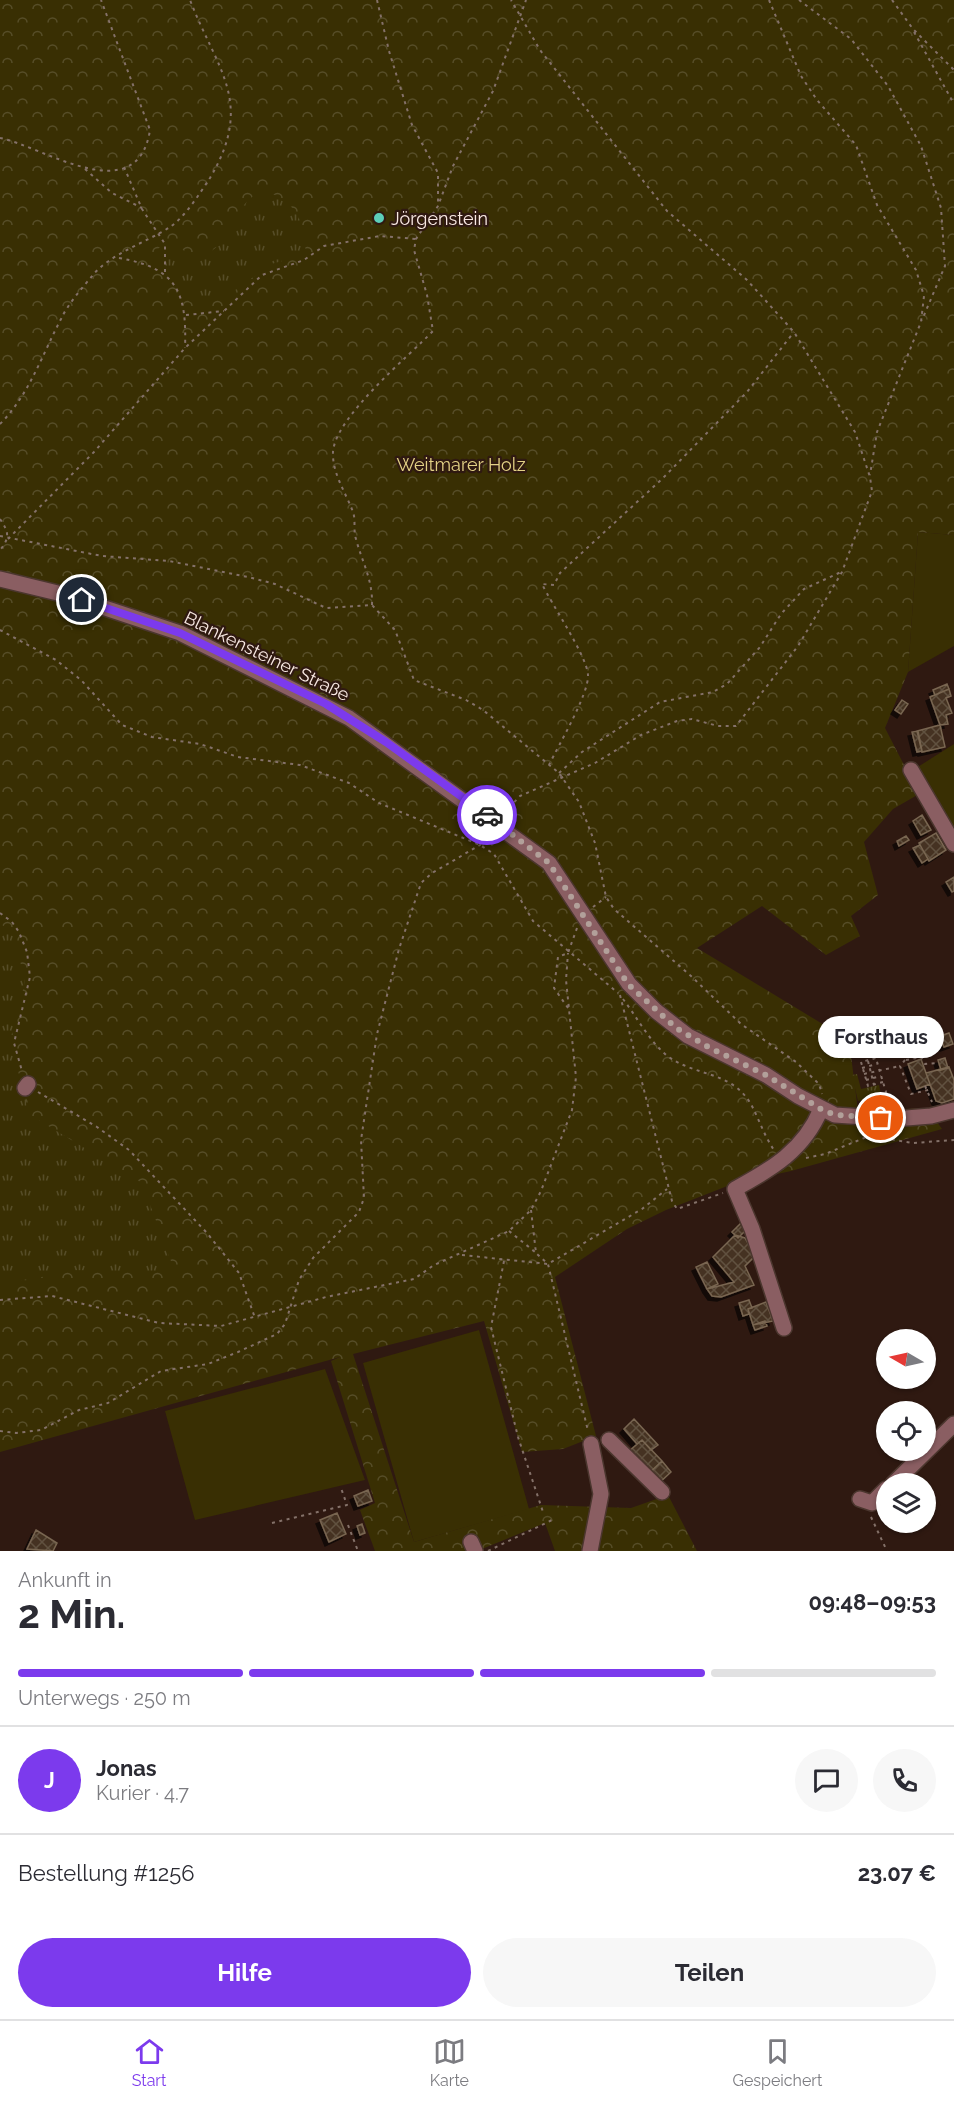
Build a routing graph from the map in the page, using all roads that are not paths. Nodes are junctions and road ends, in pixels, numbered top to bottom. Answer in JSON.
{"nodes":[{"id":1,"x":0,"y":579,"type":"edge"},
{"id":2,"x":911,"y":770,"type":"dead end"},
{"id":3,"x":954,"y":844,"type":"edge"},
{"id":4,"x":821,"y":1109,"type":"junction"},
{"id":5,"x":952,"y":1116,"type":"edge"},
{"id":6,"x":784,"y":1328,"type":"dead end"},
{"id":7,"x":954,"y":1424,"type":"edge"},
{"id":8,"x":904,"y":1473,"type":"edge"},
{"id":9,"x":662,"y":1492,"type":"dead end"},
{"id":10,"x":876,"y":1495,"type":"edge"},
{"id":11,"x":866,"y":1501,"type":"road end"},
{"id":12,"x":590,"y":1551,"type":"edge"}],
"edges":[{"from":1,"to":4,"type":"street","name":"Blankensteiner Straße"},
{"from":2,"to":3,"type":"street"},
{"from":4,"to":5,"type":"street","name":"Blankensteiner Straße"},
{"from":4,"to":6,"type":"street"},
{"from":7,"to":8,"type":"street"},
{"from":9,"to":12,"type":"street"},
{"from":10,"to":11,"type":"street"}]}
